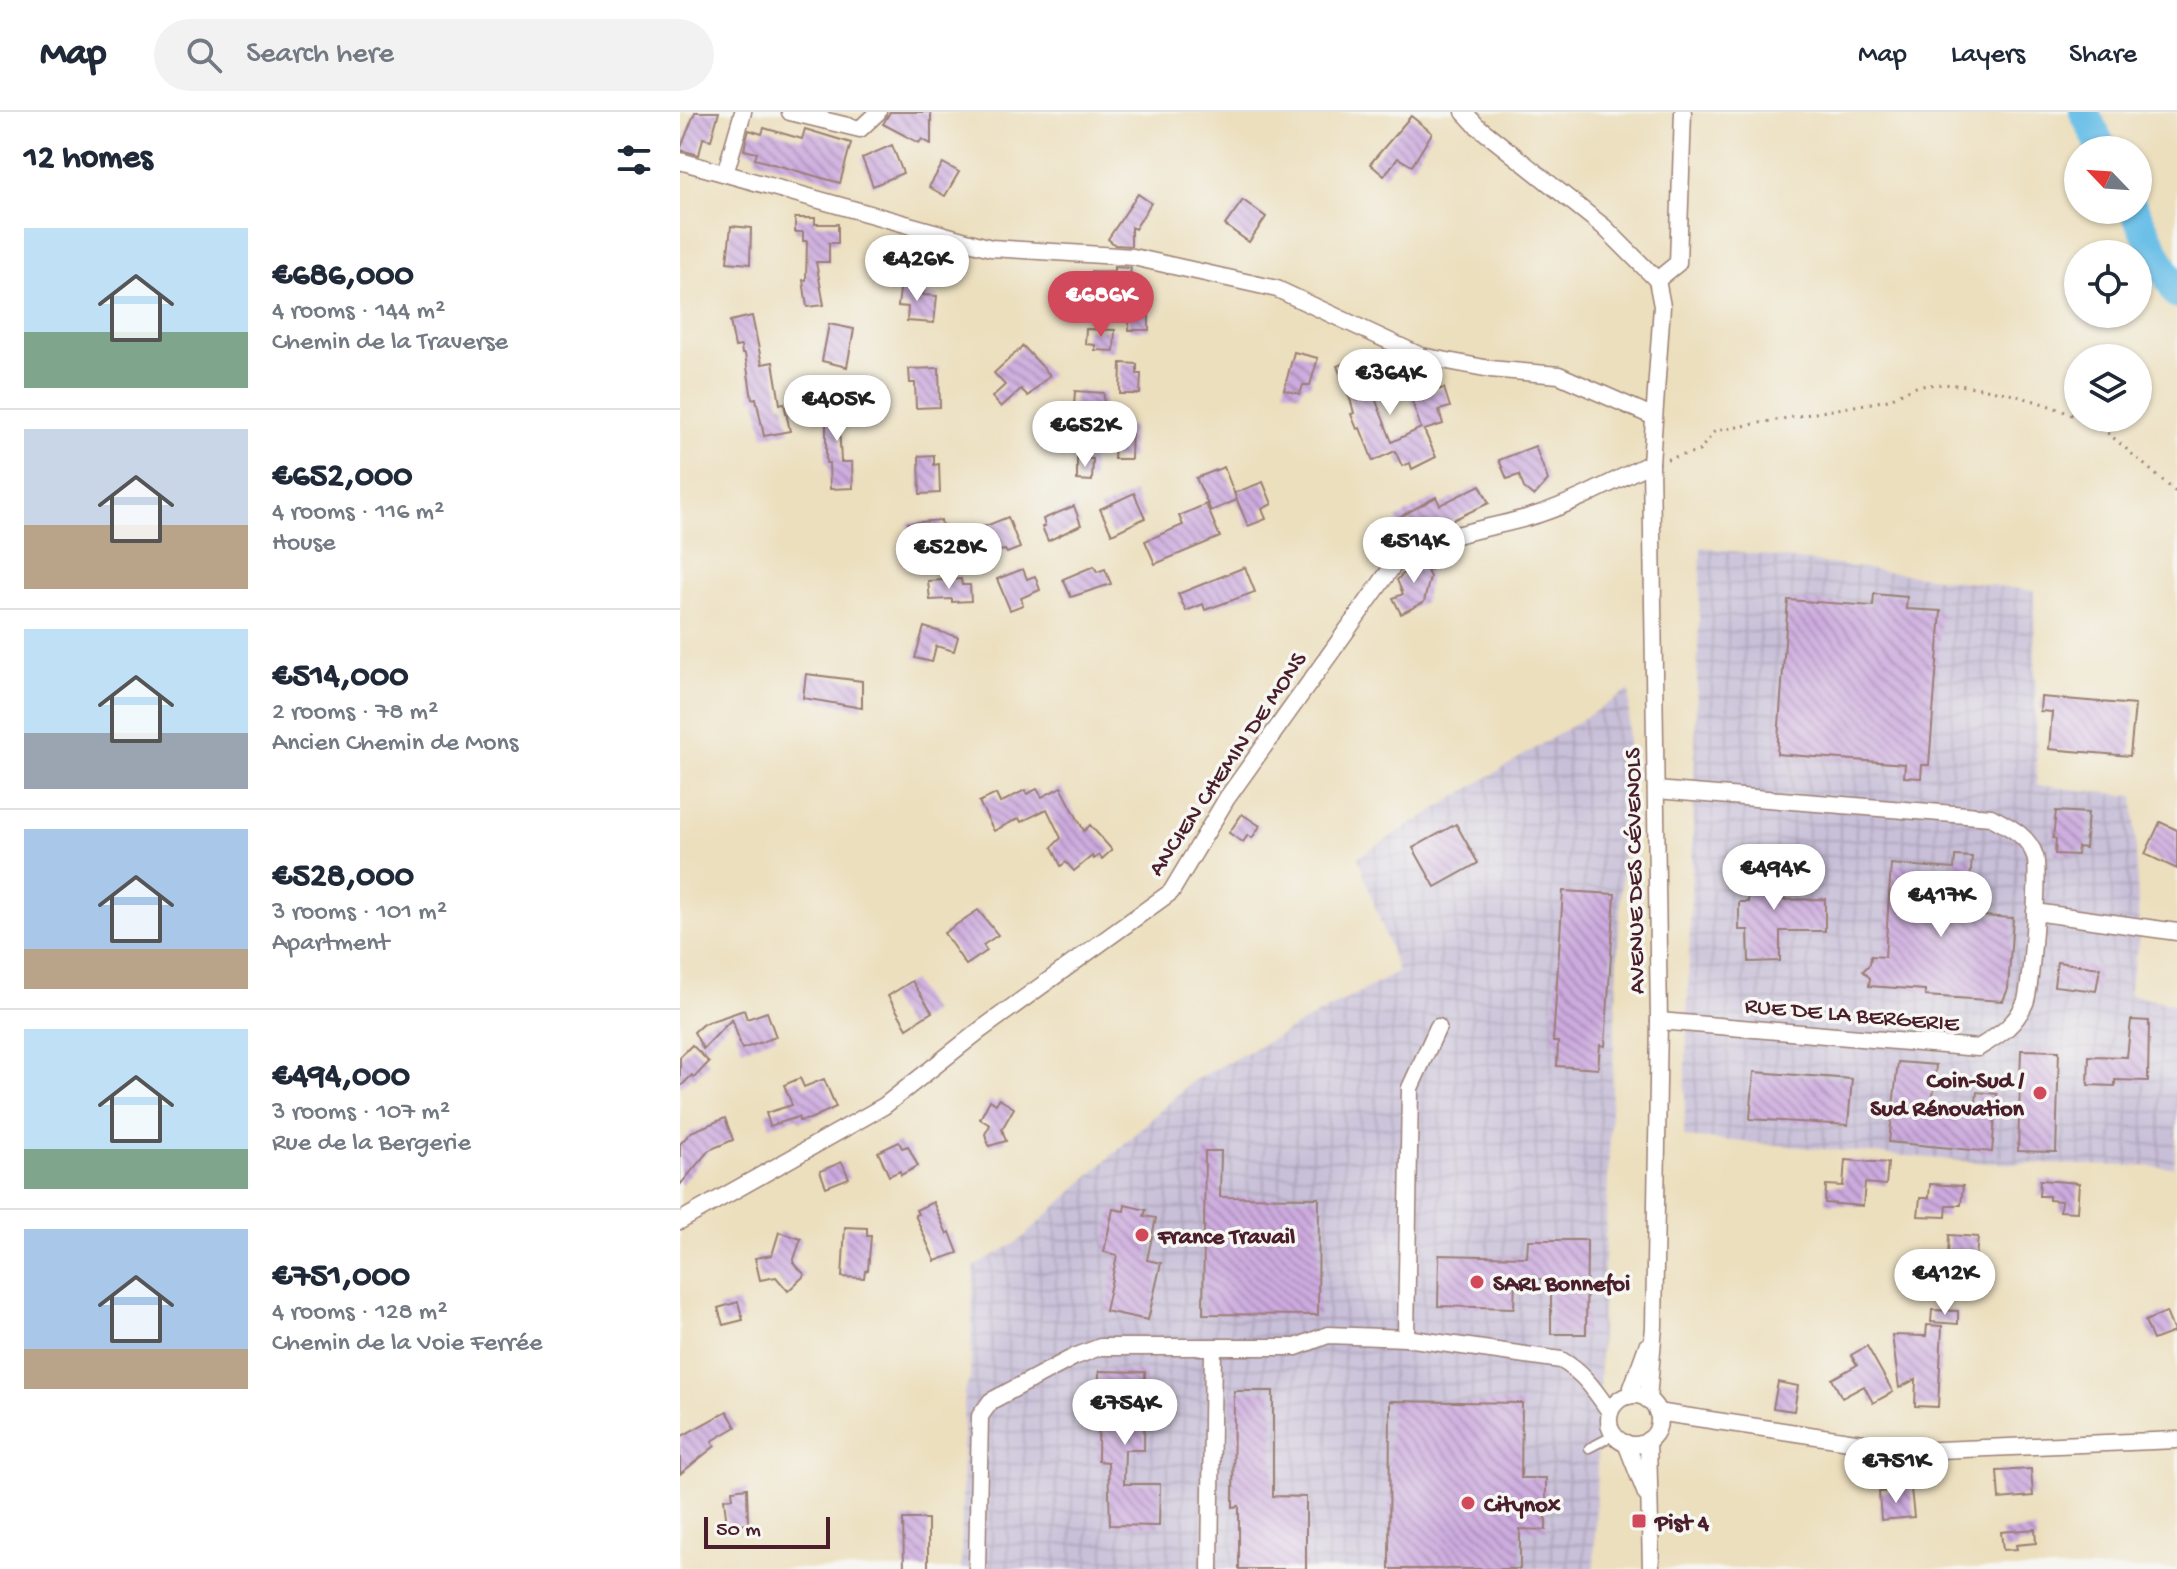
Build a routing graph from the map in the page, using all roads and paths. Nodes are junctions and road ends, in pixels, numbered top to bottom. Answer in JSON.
{"nodes":[{"id":1,"x":743,"y":112,"type":"edge"},
{"id":2,"x":790,"y":112,"type":"edge"},
{"id":3,"x":878,"y":112,"type":"edge"},
{"id":4,"x":1464,"y":112,"type":"edge"},
{"id":5,"x":1683,"y":112,"type":"edge"},
{"id":6,"x":680,"y":161,"type":"edge"},
{"id":7,"x":725,"y":174,"type":"junction"},
{"id":8,"x":1657,"y":280,"type":"junction"},
{"id":9,"x":2064,"y":411,"type":"edge"},
{"id":10,"x":1652,"y":416,"type":"junction"},
{"id":11,"x":2105,"y":432,"type":"edge"},
{"id":12,"x":1651,"y":463,"type":"junction"},
{"id":13,"x":2177,"y":493,"type":"edge"},
{"id":14,"x":1656,"y":790,"type":"junction"},
{"id":15,"x":2035,"y":912,"type":"junction"},
{"id":16,"x":2177,"y":932,"type":"edge"},
{"id":17,"x":1659,"y":1021,"type":"junction"},
{"id":18,"x":1438,"y":1027,"type":"dead end"},
{"id":19,"x":680,"y":1221,"type":"edge"},
{"id":20,"x":1654,"y":1326,"type":"junction"},
{"id":21,"x":1406,"y":1338,"type":"junction"},
{"id":22,"x":1213,"y":1349,"type":"junction"},
{"id":23,"x":1619,"y":1403,"type":"junction"},
{"id":24,"x":1653,"y":1406,"type":"junction"},
{"id":25,"x":1620,"y":1439,"type":"junction"},
{"id":26,"x":1648,"y":1440,"type":"junction"},
{"id":27,"x":2177,"y":1440,"type":"edge"},
{"id":28,"x":1589,"y":1448,"type":"dead end"},
{"id":29,"x":1649,"y":1500,"type":"junction"},
{"id":30,"x":977,"y":1569,"type":"edge"},
{"id":31,"x":1210,"y":1569,"type":"edge"},
{"id":32,"x":1651,"y":1569,"type":"edge"}],
"edges":[{"from":1,"to":7,"type":"street"},
{"from":2,"to":3,"type":"street"},
{"from":4,"to":8,"type":"street"},
{"from":5,"to":8,"type":"street"},
{"from":6,"to":7,"type":"street"},
{"from":7,"to":10,"type":"street"},
{"from":8,"to":10,"type":"street","name":"AVENUE DES CÉVENOLS"},
{"from":9,"to":12,"type":"path"},
{"from":10,"to":12,"type":"street","name":"AVENUE DES CÉVENOLS"},
{"from":11,"to":13,"type":"path"},
{"from":12,"to":14,"type":"street","name":"AVENUE DES CÉVENOLS"},
{"from":12,"to":19,"type":"street","name":"ANCIEN CHEMIN DE MONS"},
{"from":14,"to":15,"type":"street","name":"RUE DE LA BERGERIE"},
{"from":14,"to":17,"type":"street","name":"AVENUE DES CÉVENOLS"},
{"from":15,"to":16,"type":"street"},
{"from":15,"to":17,"type":"street","name":"RUE DE LA BERGERIE"},
{"from":17,"to":20,"type":"street","name":"AVENUE DES CÉVENOLS"},
{"from":18,"to":21,"type":"street"},
{"from":20,"to":23,"type":"street","name":"AVENUE DES CÉVENOLS"},
{"from":20,"to":24,"type":"street","name":"AVENUE DES CÉVENOLS"},
{"from":21,"to":22,"type":"street"},
{"from":21,"to":23,"type":"street"},
{"from":22,"to":30,"type":"street"},
{"from":22,"to":31,"type":"street"},
{"from":23,"to":24,"type":"street"},
{"from":23,"to":25,"type":"street"},
{"from":24,"to":26,"type":"street"},
{"from":24,"to":27,"type":"street"},
{"from":25,"to":26,"type":"street"},
{"from":25,"to":28,"type":"lane"},
{"from":25,"to":29,"type":"street"},
{"from":26,"to":29,"type":"street"},
{"from":29,"to":32,"type":"street"}]}
